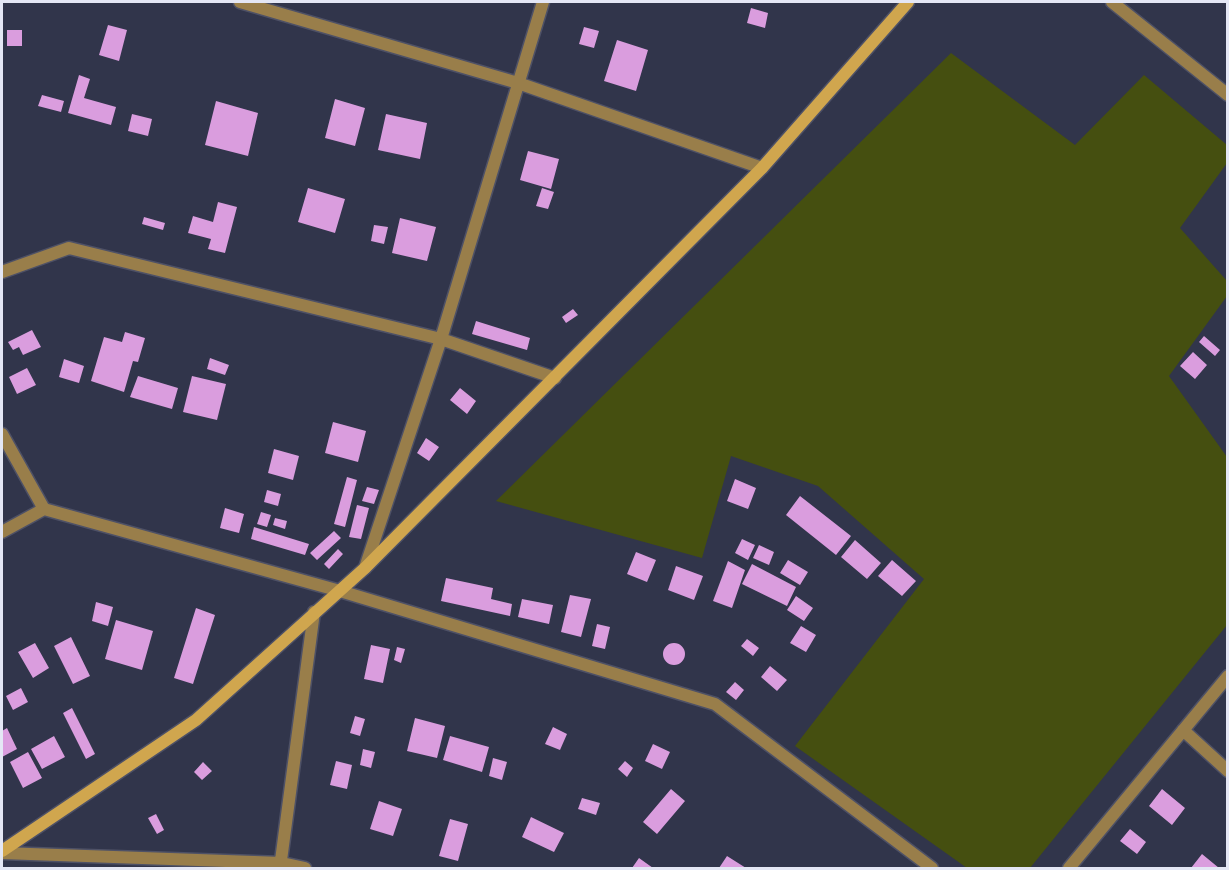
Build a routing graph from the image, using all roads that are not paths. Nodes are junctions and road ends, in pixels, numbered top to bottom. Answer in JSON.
{"nodes":[{"id":1,"x":240,"y":2,"type":"edge"},
{"id":2,"x":543,"y":2,"type":"edge"},
{"id":3,"x":908,"y":2,"type":"edge"},
{"id":4,"x":1112,"y":2,"type":"edge"},
{"id":5,"x":518,"y":84,"type":"junction"},
{"id":6,"x":1227,"y":95,"type":"edge"},
{"id":7,"x":762,"y":168,"type":"junction"},
{"id":8,"x":2,"y":272,"type":"edge"},
{"id":9,"x":441,"y":339,"type":"junction"},
{"id":10,"x":555,"y":378,"type":"junction"},
{"id":11,"x":2,"y":434,"type":"edge"},
{"id":12,"x":44,"y":508,"type":"junction"},
{"id":13,"x":2,"y":532,"type":"edge"},
{"id":14,"x":365,"y":568,"type":"junction"},
{"id":15,"x":340,"y":591,"type":"junction"},
{"id":16,"x":314,"y":612,"type":"junction"},
{"id":17,"x":1227,"y":676,"type":"edge"},
{"id":18,"x":1183,"y":730,"type":"junction"},
{"id":19,"x":1227,"y":771,"type":"edge"},
{"id":20,"x":2,"y":852,"type":"edge"},
{"id":21,"x":281,"y":866,"type":"edge"},
{"id":22,"x":305,"y":868,"type":"edge"},
{"id":23,"x":932,"y":868,"type":"edge"},
{"id":24,"x":1069,"y":868,"type":"edge"}],
"edges":[{"from":1,"to":5,"type":"street"},
{"from":2,"to":5,"type":"street"},
{"from":3,"to":7,"type":"main road"},
{"from":4,"to":6,"type":"street"},
{"from":5,"to":7,"type":"street"},
{"from":5,"to":9,"type":"street"},
{"from":7,"to":10,"type":"main road"},
{"from":8,"to":9,"type":"street"},
{"from":9,"to":10,"type":"street"},
{"from":9,"to":14,"type":"street"},
{"from":10,"to":14,"type":"main road"},
{"from":11,"to":12,"type":"street"},
{"from":12,"to":13,"type":"street"},
{"from":12,"to":15,"type":"street"},
{"from":14,"to":15,"type":"main road"},
{"from":15,"to":16,"type":"main road"},
{"from":15,"to":23,"type":"street"},
{"from":16,"to":20,"type":"main road"},
{"from":16,"to":21,"type":"street"},
{"from":17,"to":18,"type":"street"},
{"from":18,"to":19,"type":"street"},
{"from":18,"to":24,"type":"street"},
{"from":20,"to":21,"type":"street"},
{"from":21,"to":22,"type":"street"}]}
